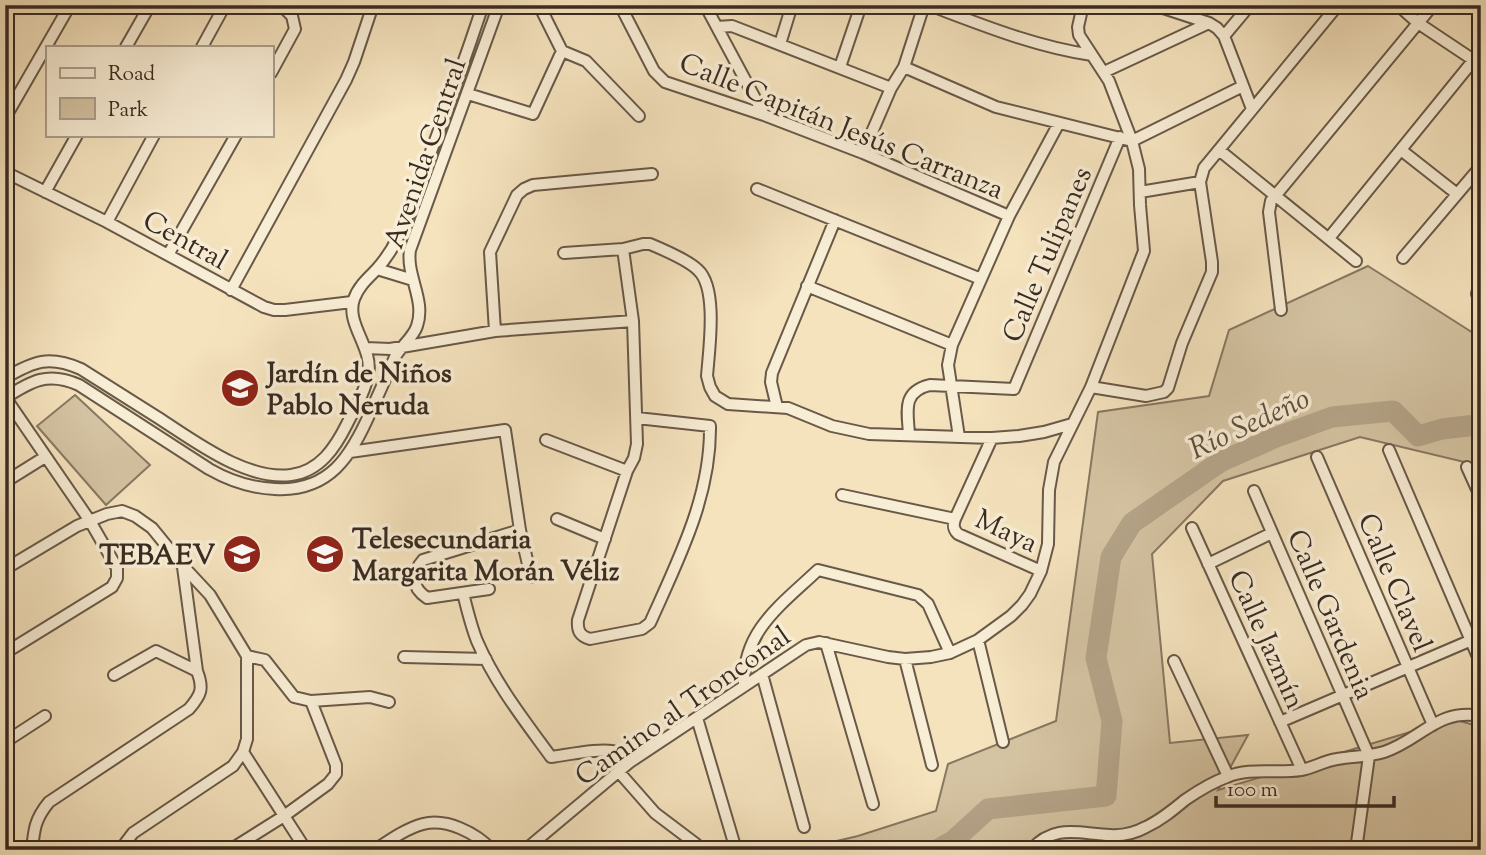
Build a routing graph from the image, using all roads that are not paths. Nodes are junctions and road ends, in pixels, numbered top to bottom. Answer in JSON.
{"nodes":[{"id":1,"x":70,"y":5,"type":"edge"},
{"id":2,"x":150,"y":5,"type":"edge"},
{"id":3,"x":225,"y":5,"type":"edge"},
{"id":4,"x":281,"y":5,"type":"edge"},
{"id":5,"x":373,"y":5,"type":"edge"},
{"id":6,"x":484,"y":5,"type":"edge"},
{"id":7,"x":499,"y":5,"type":"edge"},
{"id":8,"x":540,"y":5,"type":"edge"},
{"id":9,"x":620,"y":5,"type":"edge"},
{"id":10,"x":705,"y":5,"type":"edge"},
{"id":11,"x":792,"y":5,"type":"edge"},
{"id":12,"x":860,"y":5,"type":"edge"},
{"id":13,"x":927,"y":5,"type":"edge"},
{"id":14,"x":1083,"y":5,"type":"edge"},
{"id":15,"x":1154,"y":5,"type":"edge"},
{"id":16,"x":1250,"y":5,"type":"edge"},
{"id":17,"x":1338,"y":5,"type":"edge"},
{"id":18,"x":1398,"y":5,"type":"edge"},
{"id":19,"x":1433,"y":5,"type":"edge"},
{"id":20,"x":1209,"y":23,"type":"junction"},
{"id":21,"x":1418,"y":23,"type":"junction"},
{"id":22,"x":717,"y":27,"type":"junction"},
{"id":23,"x":1224,"y":36,"type":"junction"},
{"id":24,"x":780,"y":44,"type":"junction"},
{"id":25,"x":46,"y":46,"type":"edge"},
{"id":26,"x":127,"y":46,"type":"edge"},
{"id":27,"x":203,"y":46,"type":"edge"},
{"id":28,"x":46,"y":47,"type":"edge"},
{"id":29,"x":562,"y":51,"type":"junction"},
{"id":30,"x":1092,"y":55,"type":"junction"},
{"id":31,"x":1479,"y":59,"type":"edge"},
{"id":32,"x":904,"y":66,"type":"junction"},
{"id":33,"x":840,"y":67,"type":"junction"},
{"id":34,"x":273,"y":69,"type":"edge"},
{"id":35,"x":1104,"y":72,"type":"junction"},
{"id":36,"x":1243,"y":86,"type":"junction"},
{"id":37,"x":891,"y":88,"type":"junction"},
{"id":38,"x":468,"y":94,"type":"junction"},
{"id":39,"x":1252,"y":109,"type":"junction"},
{"id":40,"x":764,"y":115,"type":"junction"},
{"id":41,"x":639,"y":116,"type":"dead end"},
{"id":42,"x":5,"y":118,"type":"edge"},
{"id":43,"x":1059,"y":122,"type":"junction"},
{"id":44,"x":76,"y":136,"type":"edge"},
{"id":45,"x":154,"y":136,"type":"edge"},
{"id":46,"x":235,"y":136,"type":"edge"},
{"id":47,"x":1120,"y":138,"type":"junction"},
{"id":48,"x":1132,"y":141,"type":"junction"},
{"id":49,"x":1219,"y":150,"type":"junction"},
{"id":50,"x":1401,"y":150,"type":"junction"},
{"id":51,"x":863,"y":153,"type":"junction"},
{"id":52,"x":1481,"y":166,"type":"edge"},
{"id":53,"x":5,"y":172,"type":"edge"},
{"id":54,"x":652,"y":174,"type":"dead end"},
{"id":55,"x":1200,"y":182,"type":"junction"},
{"id":56,"x":757,"y":189,"type":"dead end"},
{"id":57,"x":45,"y":192,"type":"junction"},
{"id":58,"x":1140,"y":192,"type":"junction"},
{"id":59,"x":1457,"y":194,"type":"junction"},
{"id":60,"x":1275,"y":195,"type":"junction"},
{"id":61,"x":1009,"y":216,"type":"junction"},
{"id":62,"x":835,"y":220,"type":"junction"},
{"id":63,"x":107,"y":222,"type":"junction"},
{"id":64,"x":1329,"y":238,"type":"junction"},
{"id":65,"x":623,"y":249,"type":"junction"},
{"id":66,"x":564,"y":253,"type":"dead end"},
{"id":67,"x":168,"y":255,"type":"junction"},
{"id":68,"x":1404,"y":258,"type":"dead end"},
{"id":69,"x":1356,"y":261,"type":"dead end"},
{"id":70,"x":377,"y":269,"type":"junction"},
{"id":71,"x":1481,"y":277,"type":"edge"},
{"id":72,"x":981,"y":279,"type":"junction"},
{"id":73,"x":413,"y":280,"type":"junction"},
{"id":74,"x":807,"y":286,"type":"junction"},
{"id":75,"x":231,"y":290,"type":"junction"},
{"id":76,"x":1481,"y":301,"type":"edge"},
{"id":77,"x":352,"y":302,"type":"junction"},
{"id":78,"x":1281,"y":310,"type":"dead end"},
{"id":79,"x":633,"y":321,"type":"junction"},
{"id":80,"x":495,"y":331,"type":"junction"},
{"id":81,"x":952,"y":345,"type":"junction"},
{"id":82,"x":401,"y":347,"type":"junction"},
{"id":83,"x":366,"y":348,"type":"junction"},
{"id":84,"x":5,"y":378,"type":"edge"},
{"id":85,"x":952,"y":386,"type":"junction"},
{"id":86,"x":1091,"y":387,"type":"junction"},
{"id":87,"x":5,"y":398,"type":"edge"},
{"id":88,"x":777,"y":407,"type":"junction"},
{"id":89,"x":637,"y":418,"type":"junction"},
{"id":90,"x":1072,"y":424,"type":"junction"},
{"id":91,"x":909,"y":435,"type":"junction"},
{"id":92,"x":959,"y":437,"type":"junction"},
{"id":93,"x":992,"y":438,"type":"junction"},
{"id":94,"x":546,"y":440,"type":"dead end"},
{"id":95,"x":1389,"y":450,"type":"dead end"},
{"id":96,"x":350,"y":452,"type":"junction"},
{"id":97,"x":45,"y":457,"type":"junction"},
{"id":98,"x":1317,"y":457,"type":"dead end"},
{"id":99,"x":1467,"y":467,"type":"dead end"},
{"id":100,"x":627,"y":471,"type":"junction"},
{"id":101,"x":5,"y":482,"type":"edge"},
{"id":102,"x":1254,"y":491,"type":"dead end"},
{"id":103,"x":842,"y":495,"type":"dead end"},
{"id":104,"x":1481,"y":498,"type":"edge"},
{"id":105,"x":557,"y":519,"type":"dead end"},
{"id":106,"x":90,"y":522,"type":"junction"},
{"id":107,"x":955,"y":524,"type":"junction"},
{"id":108,"x":1192,"y":528,"type":"dead end"},
{"id":109,"x":520,"y":530,"type":"junction"},
{"id":110,"x":1272,"y":533,"type":"junction"},
{"id":111,"x":604,"y":539,"type":"junction"},
{"id":112,"x":1208,"y":564,"type":"junction"},
{"id":113,"x":183,"y":566,"type":"junction"},
{"id":114,"x":5,"y":569,"type":"edge"},
{"id":115,"x":1041,"y":571,"type":"junction"},
{"id":116,"x":531,"y":577,"type":"dead end"},
{"id":117,"x":489,"y":589,"type":"dead end"},
{"id":118,"x":463,"y":593,"type":"junction"},
{"id":119,"x":1475,"y":639,"type":"edge"},
{"id":120,"x":978,"y":640,"type":"junction"},
{"id":121,"x":826,"y":643,"type":"junction"},
{"id":122,"x":5,"y":653,"type":"edge"},
{"id":123,"x":950,"y":653,"type":"junction"},
{"id":124,"x":247,"y":656,"type":"junction"},
{"id":125,"x":404,"y":657,"type":"dead end"},
{"id":126,"x":486,"y":659,"type":"junction"},
{"id":127,"x":905,"y":659,"type":"junction"},
{"id":128,"x":1174,"y":661,"type":"dead end"},
{"id":129,"x":1481,"y":664,"type":"edge"},
{"id":130,"x":1408,"y":667,"type":"junction"},
{"id":131,"x":197,"y":671,"type":"junction"},
{"id":132,"x":762,"y":674,"type":"junction"},
{"id":133,"x":114,"y":675,"type":"dead end"},
{"id":134,"x":744,"y":686,"type":"junction"},
{"id":135,"x":1343,"y":696,"type":"junction"},
{"id":136,"x":311,"y":701,"type":"junction"},
{"id":137,"x":389,"y":702,"type":"dead end"},
{"id":138,"x":46,"y":716,"type":"dead end"},
{"id":139,"x":1481,"y":716,"type":"edge"},
{"id":140,"x":697,"y":718,"type":"junction"},
{"id":141,"x":1280,"y":722,"type":"junction"},
{"id":142,"x":1433,"y":725,"type":"junction"},
{"id":143,"x":5,"y":742,"type":"edge"},
{"id":144,"x":1003,"y":742,"type":"dead end"},
{"id":145,"x":243,"y":752,"type":"junction"},
{"id":146,"x":1369,"y":756,"type":"junction"},
{"id":147,"x":631,"y":762,"type":"junction"},
{"id":148,"x":932,"y":765,"type":"dead end"},
{"id":149,"x":1302,"y":770,"type":"junction"},
{"id":150,"x":619,"y":772,"type":"junction"},
{"id":151,"x":1228,"y":776,"type":"junction"},
{"id":152,"x":873,"y":804,"type":"dead end"},
{"id":153,"x":284,"y":816,"type":"junction"},
{"id":154,"x":804,"y":827,"type":"dead end"},
{"id":155,"x":734,"y":844,"type":"dead end"},
{"id":156,"x":32,"y":850,"type":"edge"},
{"id":157,"x":120,"y":850,"type":"edge"},
{"id":158,"x":230,"y":850,"type":"edge"},
{"id":159,"x":306,"y":850,"type":"edge"},
{"id":160,"x":374,"y":850,"type":"edge"},
{"id":161,"x":492,"y":850,"type":"edge"},
{"id":162,"x":525,"y":850,"type":"edge"},
{"id":163,"x":700,"y":850,"type":"edge"},
{"id":164,"x":1031,"y":850,"type":"edge"},
{"id":165,"x":1356,"y":850,"type":"edge"}],
"edges":[{"from":1,"to":25,"type":"street"},
{"from":2,"to":26,"type":"street"},
{"from":3,"to":27,"type":"street"},
{"from":4,"to":34,"type":"street"},
{"from":5,"to":75,"type":"street"},
{"from":6,"to":70,"type":"street","name":"Avenida Central"},
{"from":7,"to":38,"type":"street","name":"Avenida Central"},
{"from":8,"to":29,"type":"street"},
{"from":9,"to":40,"type":"street","name":"Calle Capitán Jesús Carranza"},
{"from":10,"to":22,"type":"street"},
{"from":11,"to":24,"type":"street"},
{"from":12,"to":33,"type":"street"},
{"from":13,"to":30,"type":"street"},
{"from":13,"to":32,"type":"street"},
{"from":14,"to":30,"type":"street","name":"Camino al Tronconal"},
{"from":15,"to":20,"type":"street"},
{"from":16,"to":23,"type":"street"},
{"from":17,"to":39,"type":"street"},
{"from":18,"to":21,"type":"street"},
{"from":19,"to":21,"type":"street"},
{"from":20,"to":23,"type":"street"},
{"from":20,"to":35,"type":"street"},
{"from":21,"to":31,"type":"street"},
{"from":21,"to":60,"type":"street"},
{"from":22,"to":24,"type":"street"},
{"from":22,"to":40,"type":"street"},
{"from":23,"to":36,"type":"street"},
{"from":24,"to":33,"type":"street"},
{"from":28,"to":42,"type":"street"},
{"from":29,"to":38,"type":"street"},
{"from":29,"to":41,"type":"street"},
{"from":30,"to":35,"type":"street","name":"Camino al Tronconal"},
{"from":31,"to":50,"type":"street"},
{"from":32,"to":37,"type":"street"},
{"from":32,"to":43,"type":"street"},
{"from":33,"to":37,"type":"street"},
{"from":35,"to":48,"type":"street","name":"Camino al Tronconal"},
{"from":36,"to":39,"type":"street"},
{"from":36,"to":48,"type":"street"},
{"from":37,"to":51,"type":"street"},
{"from":38,"to":73,"type":"street","name":"Avenida Central"},
{"from":39,"to":49,"type":"street"},
{"from":40,"to":51,"type":"street","name":"Calle Capitán Jesús Carranza"},
{"from":43,"to":47,"type":"street"},
{"from":43,"to":61,"type":"street"},
{"from":44,"to":57,"type":"street"},
{"from":45,"to":63,"type":"street"},
{"from":46,"to":67,"type":"street"},
{"from":47,"to":48,"type":"street"},
{"from":47,"to":85,"type":"street","name":"Calle Tulipanes"},
{"from":48,"to":58,"type":"street","name":"Camino al Tronconal"},
{"from":49,"to":55,"type":"street"},
{"from":49,"to":60,"type":"street"},
{"from":50,"to":59,"type":"street"},
{"from":50,"to":64,"type":"street"},
{"from":51,"to":61,"type":"street","name":"Calle Capitán Jesús Carranza"},
{"from":52,"to":59,"type":"street"},
{"from":53,"to":57,"type":"street","name":"Central"},
{"from":54,"to":80,"type":"street"},
{"from":55,"to":58,"type":"street"},
{"from":55,"to":86,"type":"street"},
{"from":56,"to":62,"type":"street"},
{"from":57,"to":63,"type":"street","name":"Central"},
{"from":58,"to":86,"type":"street","name":"Camino al Tronconal"},
{"from":59,"to":68,"type":"street"},
{"from":60,"to":64,"type":"street"},
{"from":60,"to":78,"type":"street"},
{"from":61,"to":72,"type":"street"},
{"from":62,"to":72,"type":"street"},
{"from":62,"to":74,"type":"street"},
{"from":63,"to":67,"type":"street","name":"Central"},
{"from":64,"to":69,"type":"street"},
{"from":65,"to":66,"type":"street"},
{"from":65,"to":79,"type":"street"},
{"from":65,"to":88,"type":"street"},
{"from":67,"to":75,"type":"street","name":"Central"},
{"from":70,"to":73,"type":"street"},
{"from":70,"to":77,"type":"street","name":"Avenida Central"},
{"from":71,"to":76,"type":"street"},
{"from":72,"to":81,"type":"street"},
{"from":73,"to":82,"type":"street","name":"Avenida Central"},
{"from":74,"to":81,"type":"street"},
{"from":74,"to":88,"type":"street"},
{"from":75,"to":77,"type":"street","name":"Central"},
{"from":77,"to":83,"type":"street"},
{"from":79,"to":80,"type":"street"},
{"from":79,"to":89,"type":"street"},
{"from":80,"to":82,"type":"street"},
{"from":81,"to":85,"type":"street"},
{"from":82,"to":83,"type":"street"},
{"from":82,"to":96,"type":"street","name":"Avenida Central"},
{"from":83,"to":84,"type":"street"},
{"from":85,"to":91,"type":"street"},
{"from":85,"to":92,"type":"street"},
{"from":86,"to":90,"type":"street","name":"Camino al Tronconal"},
{"from":87,"to":96,"type":"street","name":"Avenida Central"},
{"from":87,"to":97,"type":"street"},
{"from":88,"to":91,"type":"street"},
{"from":89,"to":100,"type":"street"},
{"from":89,"to":111,"type":"street"},
{"from":90,"to":93,"type":"street"},
{"from":90,"to":115,"type":"street","name":"Camino al Tronconal"},
{"from":91,"to":92,"type":"street"},
{"from":92,"to":93,"type":"street"},
{"from":93,"to":107,"type":"street"},
{"from":94,"to":100,"type":"street"},
{"from":95,"to":119,"type":"street"},
{"from":96,"to":109,"type":"street"},
{"from":97,"to":101,"type":"street"},
{"from":97,"to":106,"type":"street"},
{"from":98,"to":130,"type":"street","name":"Calle Clavel"},
{"from":99,"to":104,"type":"street"},
{"from":100,"to":111,"type":"street"},
{"from":102,"to":110,"type":"street","name":"Calle Gardenia"},
{"from":103,"to":107,"type":"street","name":"Maya"},
{"from":105,"to":111,"type":"street"},
{"from":106,"to":113,"type":"street"},
{"from":106,"to":114,"type":"street"},
{"from":106,"to":122,"type":"street"},
{"from":107,"to":115,"type":"street","name":"Maya"},
{"from":108,"to":112,"type":"street","name":"Calle Jazmín"},
{"from":109,"to":116,"type":"street"},
{"from":109,"to":118,"type":"street"},
{"from":110,"to":112,"type":"street"},
{"from":110,"to":135,"type":"street","name":"Calle Gardenia"},
{"from":112,"to":141,"type":"street","name":"Calle Jazmín"},
{"from":113,"to":124,"type":"street"},
{"from":113,"to":131,"type":"street"},
{"from":115,"to":120,"type":"street","name":"Camino al Tronconal"},
{"from":117,"to":118,"type":"street"},
{"from":118,"to":126,"type":"street"},
{"from":119,"to":129,"type":"street"},
{"from":119,"to":130,"type":"street"},
{"from":120,"to":123,"type":"street","name":"Camino al Tronconal"},
{"from":120,"to":144,"type":"street"},
{"from":121,"to":127,"type":"street","name":"Camino al Tronconal"},
{"from":121,"to":132,"type":"street","name":"Camino al Tronconal"},
{"from":121,"to":152,"type":"street"},
{"from":123,"to":127,"type":"street","name":"Camino al Tronconal"},
{"from":123,"to":134,"type":"street"},
{"from":124,"to":136,"type":"street"},
{"from":124,"to":145,"type":"street"},
{"from":125,"to":126,"type":"street"},
{"from":126,"to":147,"type":"street"},
{"from":127,"to":148,"type":"street"},
{"from":128,"to":151,"type":"street"},
{"from":130,"to":135,"type":"street"},
{"from":130,"to":142,"type":"street","name":"Calle Clavel"},
{"from":131,"to":133,"type":"street"},
{"from":131,"to":156,"type":"street"},
{"from":132,"to":134,"type":"street","name":"Camino al Tronconal"},
{"from":132,"to":154,"type":"street"},
{"from":134,"to":140,"type":"street","name":"Camino al Tronconal"},
{"from":135,"to":141,"type":"street"},
{"from":135,"to":146,"type":"street","name":"Calle Gardenia"},
{"from":136,"to":137,"type":"street"},
{"from":136,"to":153,"type":"street"},
{"from":138,"to":143,"type":"street"},
{"from":139,"to":142,"type":"street"},
{"from":140,"to":147,"type":"street","name":"Camino al Tronconal"},
{"from":140,"to":155,"type":"street"},
{"from":141,"to":149,"type":"street","name":"Calle Jazmín"},
{"from":142,"to":146,"type":"street"},
{"from":145,"to":153,"type":"street"},
{"from":145,"to":157,"type":"street"},
{"from":146,"to":149,"type":"street"},
{"from":146,"to":165,"type":"street"},
{"from":147,"to":150,"type":"street","name":"Camino al Tronconal"},
{"from":149,"to":151,"type":"street"},
{"from":150,"to":162,"type":"street","name":"Camino al Tronconal"},
{"from":150,"to":163,"type":"street"},
{"from":151,"to":164,"type":"street"},
{"from":153,"to":158,"type":"street"},
{"from":153,"to":159,"type":"street"},
{"from":160,"to":161,"type":"street"}]}
